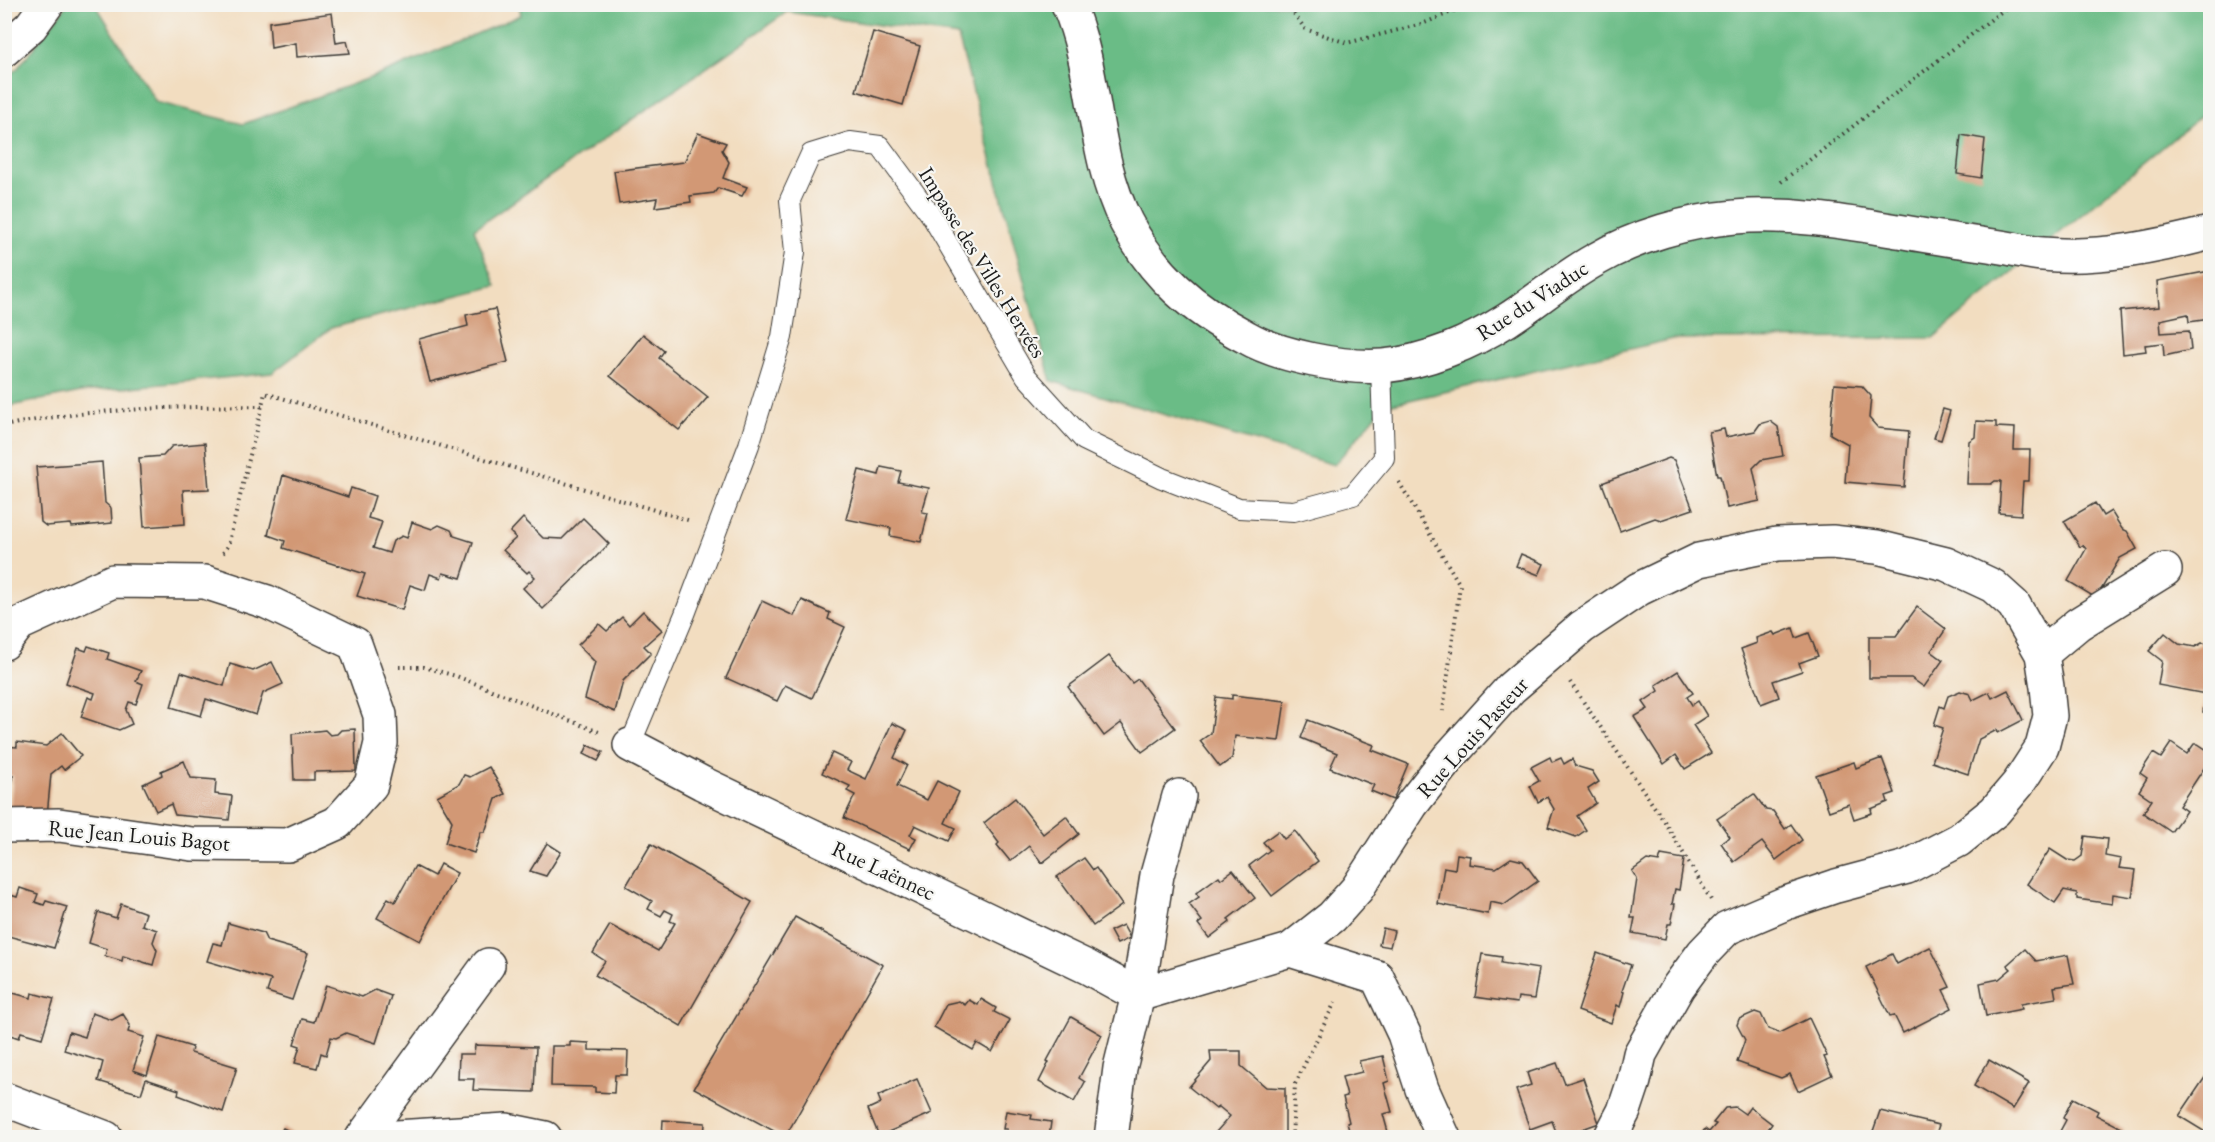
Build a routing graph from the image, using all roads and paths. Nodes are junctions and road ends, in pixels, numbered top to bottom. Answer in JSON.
{"nodes":[{"id":1,"x":47,"y":4,"type":"edge"},
{"id":2,"x":1068,"y":4,"type":"edge"},
{"id":3,"x":1287,"y":4,"type":"edge"},
{"id":4,"x":1471,"y":4,"type":"edge"},
{"id":5,"x":2011,"y":4,"type":"edge"},
{"id":6,"x":4,"y":50,"type":"edge"},
{"id":7,"x":1735,"y":217,"type":"junction"},
{"id":8,"x":2211,"y":232,"type":"edge"},
{"id":9,"x":1382,"y":366,"type":"junction"},
{"id":10,"x":262,"y":406,"type":"junction"},
{"id":11,"x":4,"y":426,"type":"edge"},
{"id":12,"x":1384,"y":458,"type":"junction"},
{"id":13,"x":717,"y":529,"type":"junction"},
{"id":14,"x":2165,"y":570,"type":"dead end"},
{"id":15,"x":206,"y":582,"type":"junction"},
{"id":16,"x":4,"y":643,"type":"edge"},
{"id":17,"x":1551,"y":654,"type":"junction"},
{"id":18,"x":2042,"y":654,"type":"junction"},
{"id":19,"x":364,"y":667,"type":"junction"},
{"id":20,"x":1441,"y":721,"type":"dead end"},
{"id":21,"x":630,"y":745,"type":"junction"},
{"id":22,"x":1179,"y":796,"type":"dead end"},
{"id":23,"x":4,"y":826,"type":"edge"},
{"id":24,"x":1727,"y":928,"type":"junction"},
{"id":25,"x":1290,"y":950,"type":"junction"},
{"id":26,"x":488,"y":965,"type":"dead end"},
{"id":27,"x":1351,"y":970,"type":"junction"},
{"id":28,"x":1138,"y":995,"type":"junction"},
{"id":29,"x":4,"y":1099,"type":"edge"},
{"id":30,"x":106,"y":1137,"type":"edge"},
{"id":31,"x":362,"y":1137,"type":"edge"},
{"id":32,"x":381,"y":1137,"type":"edge"},
{"id":33,"x":545,"y":1137,"type":"edge"},
{"id":34,"x":1111,"y":1137,"type":"edge"},
{"id":35,"x":1292,"y":1137,"type":"edge"},
{"id":36,"x":1444,"y":1137,"type":"edge"},
{"id":37,"x":1610,"y":1137,"type":"edge"}],
"edges":[{"from":1,"to":6,"type":"street"},
{"from":2,"to":9,"type":"street","name":"Rue du Viaduc"},
{"from":3,"to":4,"type":"path"},
{"from":5,"to":7,"type":"path"},
{"from":7,"to":8,"type":"street","name":"Rue du Viaduc"},
{"from":7,"to":9,"type":"street","name":"Rue du Viaduc"},
{"from":9,"to":12,"type":"lane"},
{"from":10,"to":11,"type":"path"},
{"from":10,"to":13,"type":"path"},
{"from":10,"to":15,"type":"path"},
{"from":12,"to":13,"type":"lane","name":"Impasse des Villes Hervées"},
{"from":12,"to":20,"type":"path"},
{"from":13,"to":21,"type":"lane","name":"Impasse des Villes Hervées"},
{"from":14,"to":18,"type":"street"},
{"from":15,"to":16,"type":"street","name":"Rue Jean Louis Bagot"},
{"from":15,"to":19,"type":"street","name":"Rue Jean Louis Bagot"},
{"from":17,"to":18,"type":"street","name":"Rue Louis Pasteur"},
{"from":17,"to":24,"type":"path"},
{"from":17,"to":25,"type":"street","name":"Rue Louis Pasteur"},
{"from":18,"to":24,"type":"street","name":"Rue Louis Pasteur"},
{"from":19,"to":21,"type":"path"},
{"from":19,"to":23,"type":"street","name":"Rue Jean Louis Bagot"},
{"from":21,"to":28,"type":"street","name":"Rue Laënnec"},
{"from":22,"to":28,"type":"street"},
{"from":24,"to":37,"type":"street","name":"Rue Louis Pasteur"},
{"from":25,"to":27,"type":"street"},
{"from":25,"to":28,"type":"street","name":"Rue Louis Pasteur"},
{"from":26,"to":31,"type":"street"},
{"from":27,"to":35,"type":"path"},
{"from":27,"to":36,"type":"street"},
{"from":28,"to":34,"type":"street"},
{"from":29,"to":30,"type":"street"},
{"from":32,"to":33,"type":"street"}]}
